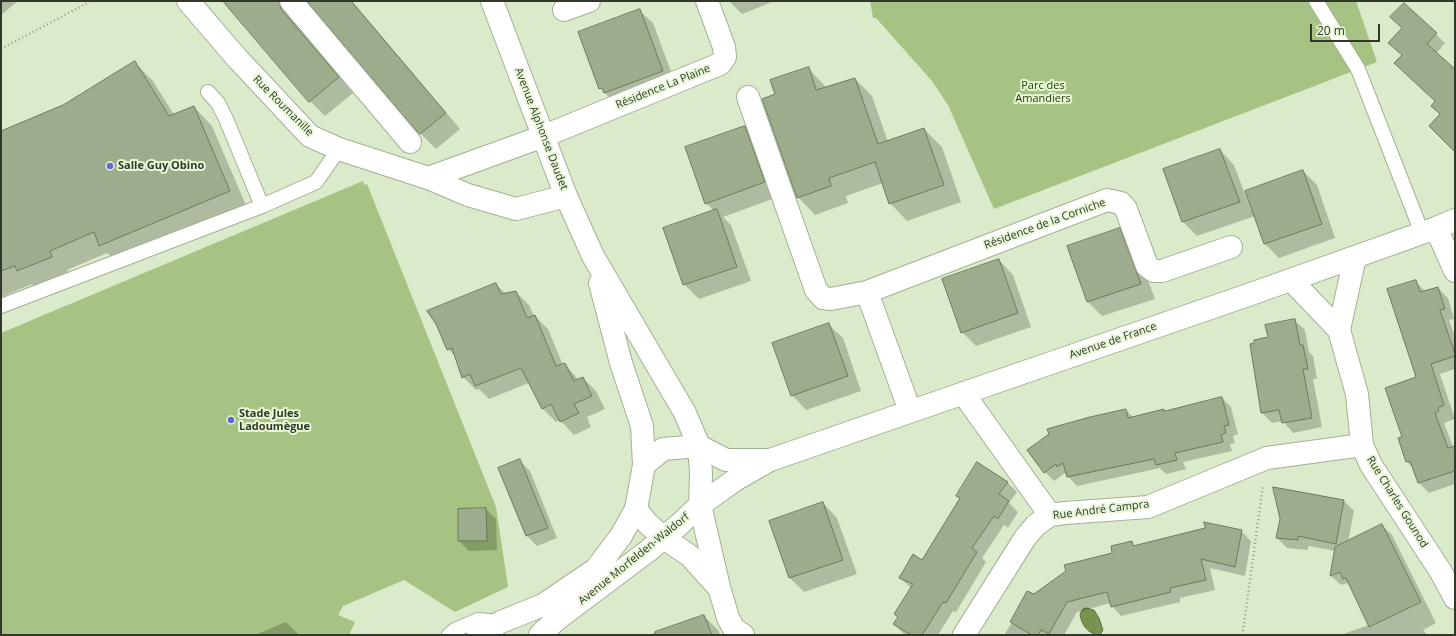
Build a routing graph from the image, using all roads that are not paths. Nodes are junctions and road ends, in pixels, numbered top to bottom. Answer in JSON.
{"nodes":[{"id":1,"x":188,"y":1,"type":"edge"},
{"id":2,"x":291,"y":1,"type":"edge"},
{"id":3,"x":492,"y":1,"type":"edge"},
{"id":4,"x":589,"y":1,"type":"edge"},
{"id":5,"x":707,"y":1,"type":"edge"},
{"id":6,"x":1316,"y":1,"type":"edge"},
{"id":7,"x":564,"y":10,"type":"dead end"},
{"id":8,"x":208,"y":92,"type":"dead end"},
{"id":9,"x":748,"y":97,"type":"dead end"},
{"id":10,"x":544,"y":136,"type":"junction"},
{"id":11,"x":410,"y":142,"type":"dead end"},
{"id":12,"x":338,"y":149,"type":"junction"},
{"id":13,"x":428,"y":178,"type":"junction"},
{"id":14,"x":566,"y":196,"type":"junction"},
{"id":15,"x":262,"y":206,"type":"junction"},
{"id":16,"x":1438,"y":227,"type":"edge"},
{"id":17,"x":1231,"y":247,"type":"dead end"},
{"id":18,"x":593,"y":256,"type":"junction"},
{"id":19,"x":1355,"y":257,"type":"junction"},
{"id":20,"x":1455,"y":271,"type":"edge"},
{"id":21,"x":1291,"y":280,"type":"junction"},
{"id":22,"x":867,"y":292,"type":"junction"},
{"id":23,"x":1,"y":306,"type":"edge"},
{"id":24,"x":1339,"y":330,"type":"junction"},
{"id":25,"x":963,"y":393,"type":"junction"},
{"id":26,"x":910,"y":411,"type":"junction"},
{"id":27,"x":1362,"y":445,"type":"junction"},
{"id":28,"x":699,"y":446,"type":"junction"},
{"id":29,"x":770,"y":460,"type":"junction"},
{"id":30,"x":644,"y":465,"type":"junction"},
{"id":31,"x":700,"y":505,"type":"junction"},
{"id":32,"x":636,"y":509,"type":"junction"},
{"id":33,"x":1050,"y":515,"type":"junction"},
{"id":34,"x":664,"y":538,"type":"junction"},
{"id":35,"x":719,"y":587,"type":"junction"},
{"id":36,"x":1455,"y":598,"type":"edge"},
{"id":37,"x":501,"y":622,"type":"junction"},
{"id":38,"x":450,"y":635,"type":"edge"},
{"id":39,"x":478,"y":635,"type":"edge"},
{"id":40,"x":540,"y":635,"type":"edge"},
{"id":41,"x":743,"y":635,"type":"edge"},
{"id":42,"x":964,"y":635,"type":"edge"}],
"edges":[{"from":1,"to":12,"type":"street","name":"Rue Roumanille"},
{"from":2,"to":11,"type":"street"},
{"from":3,"to":10,"type":"street","name":"Avenue Alphonse Daudet"},
{"from":4,"to":7,"type":"street"},
{"from":5,"to":10,"type":"street","name":"Résidence La Plaine"},
{"from":6,"to":16,"type":"lane"},
{"from":8,"to":15,"type":"lane"},
{"from":9,"to":22,"type":"street","name":"Résidence de la Corniche"},
{"from":10,"to":13,"type":"street"},
{"from":10,"to":14,"type":"street","name":"Avenue Alphonse Daudet"},
{"from":12,"to":13,"type":"street","name":"Rue Roumanille"},
{"from":12,"to":15,"type":"lane"},
{"from":13,"to":14,"type":"street","name":"Rue Roumanille"},
{"from":14,"to":18,"type":"street","name":"Avenue Alphonse Daudet"},
{"from":15,"to":23,"type":"lane"},
{"from":16,"to":19,"type":"street","name":"Avenue de France"},
{"from":16,"to":20,"type":"street"},
{"from":17,"to":22,"type":"street","name":"Résidence de la Corniche"},
{"from":18,"to":28,"type":"street","name":"Avenue Alphonse Daudet"},
{"from":18,"to":30,"type":"street","name":"Avenue Alphonse Daudet"},
{"from":19,"to":21,"type":"street","name":"Avenue de France"},
{"from":19,"to":24,"type":"street","name":"Rue Charles Gounod"},
{"from":21,"to":24,"type":"street","name":"Rue Charles Gounod"},
{"from":21,"to":25,"type":"street","name":"Avenue de France"},
{"from":22,"to":26,"type":"street"},
{"from":24,"to":27,"type":"street","name":"Rue Charles Gounod"},
{"from":25,"to":26,"type":"street","name":"Avenue de France"},
{"from":25,"to":33,"type":"street"},
{"from":26,"to":29,"type":"street","name":"Avenue de France"},
{"from":27,"to":33,"type":"street","name":"Rue André Campra"},
{"from":27,"to":36,"type":"street","name":"Rue Charles Gounod"},
{"from":28,"to":29,"type":"street","name":"Avenue de France"},
{"from":28,"to":30,"type":"street"},
{"from":28,"to":31,"type":"street","name":"Avenue Morfelden-Waldorf"},
{"from":29,"to":31,"type":"street","name":"Avenue de France"},
{"from":30,"to":32,"type":"street","name":"Avenue Morfelden-Waldorf"},
{"from":31,"to":34,"type":"street","name":"Avenue Morfelden-Waldorf"},
{"from":31,"to":35,"type":"street"},
{"from":32,"to":34,"type":"street"},
{"from":32,"to":37,"type":"street","name":"Avenue Morfelden-Waldorf"},
{"from":33,"to":42,"type":"street","name":"Rue André Campra"},
{"from":34,"to":35,"type":"street"},
{"from":34,"to":40,"type":"street","name":"Avenue Morfelden-Waldorf"},
{"from":35,"to":41,"type":"street"},
{"from":37,"to":38,"type":"lane"},
{"from":37,"to":39,"type":"street","name":"Avenue Morfelden-Waldorf"}]}
